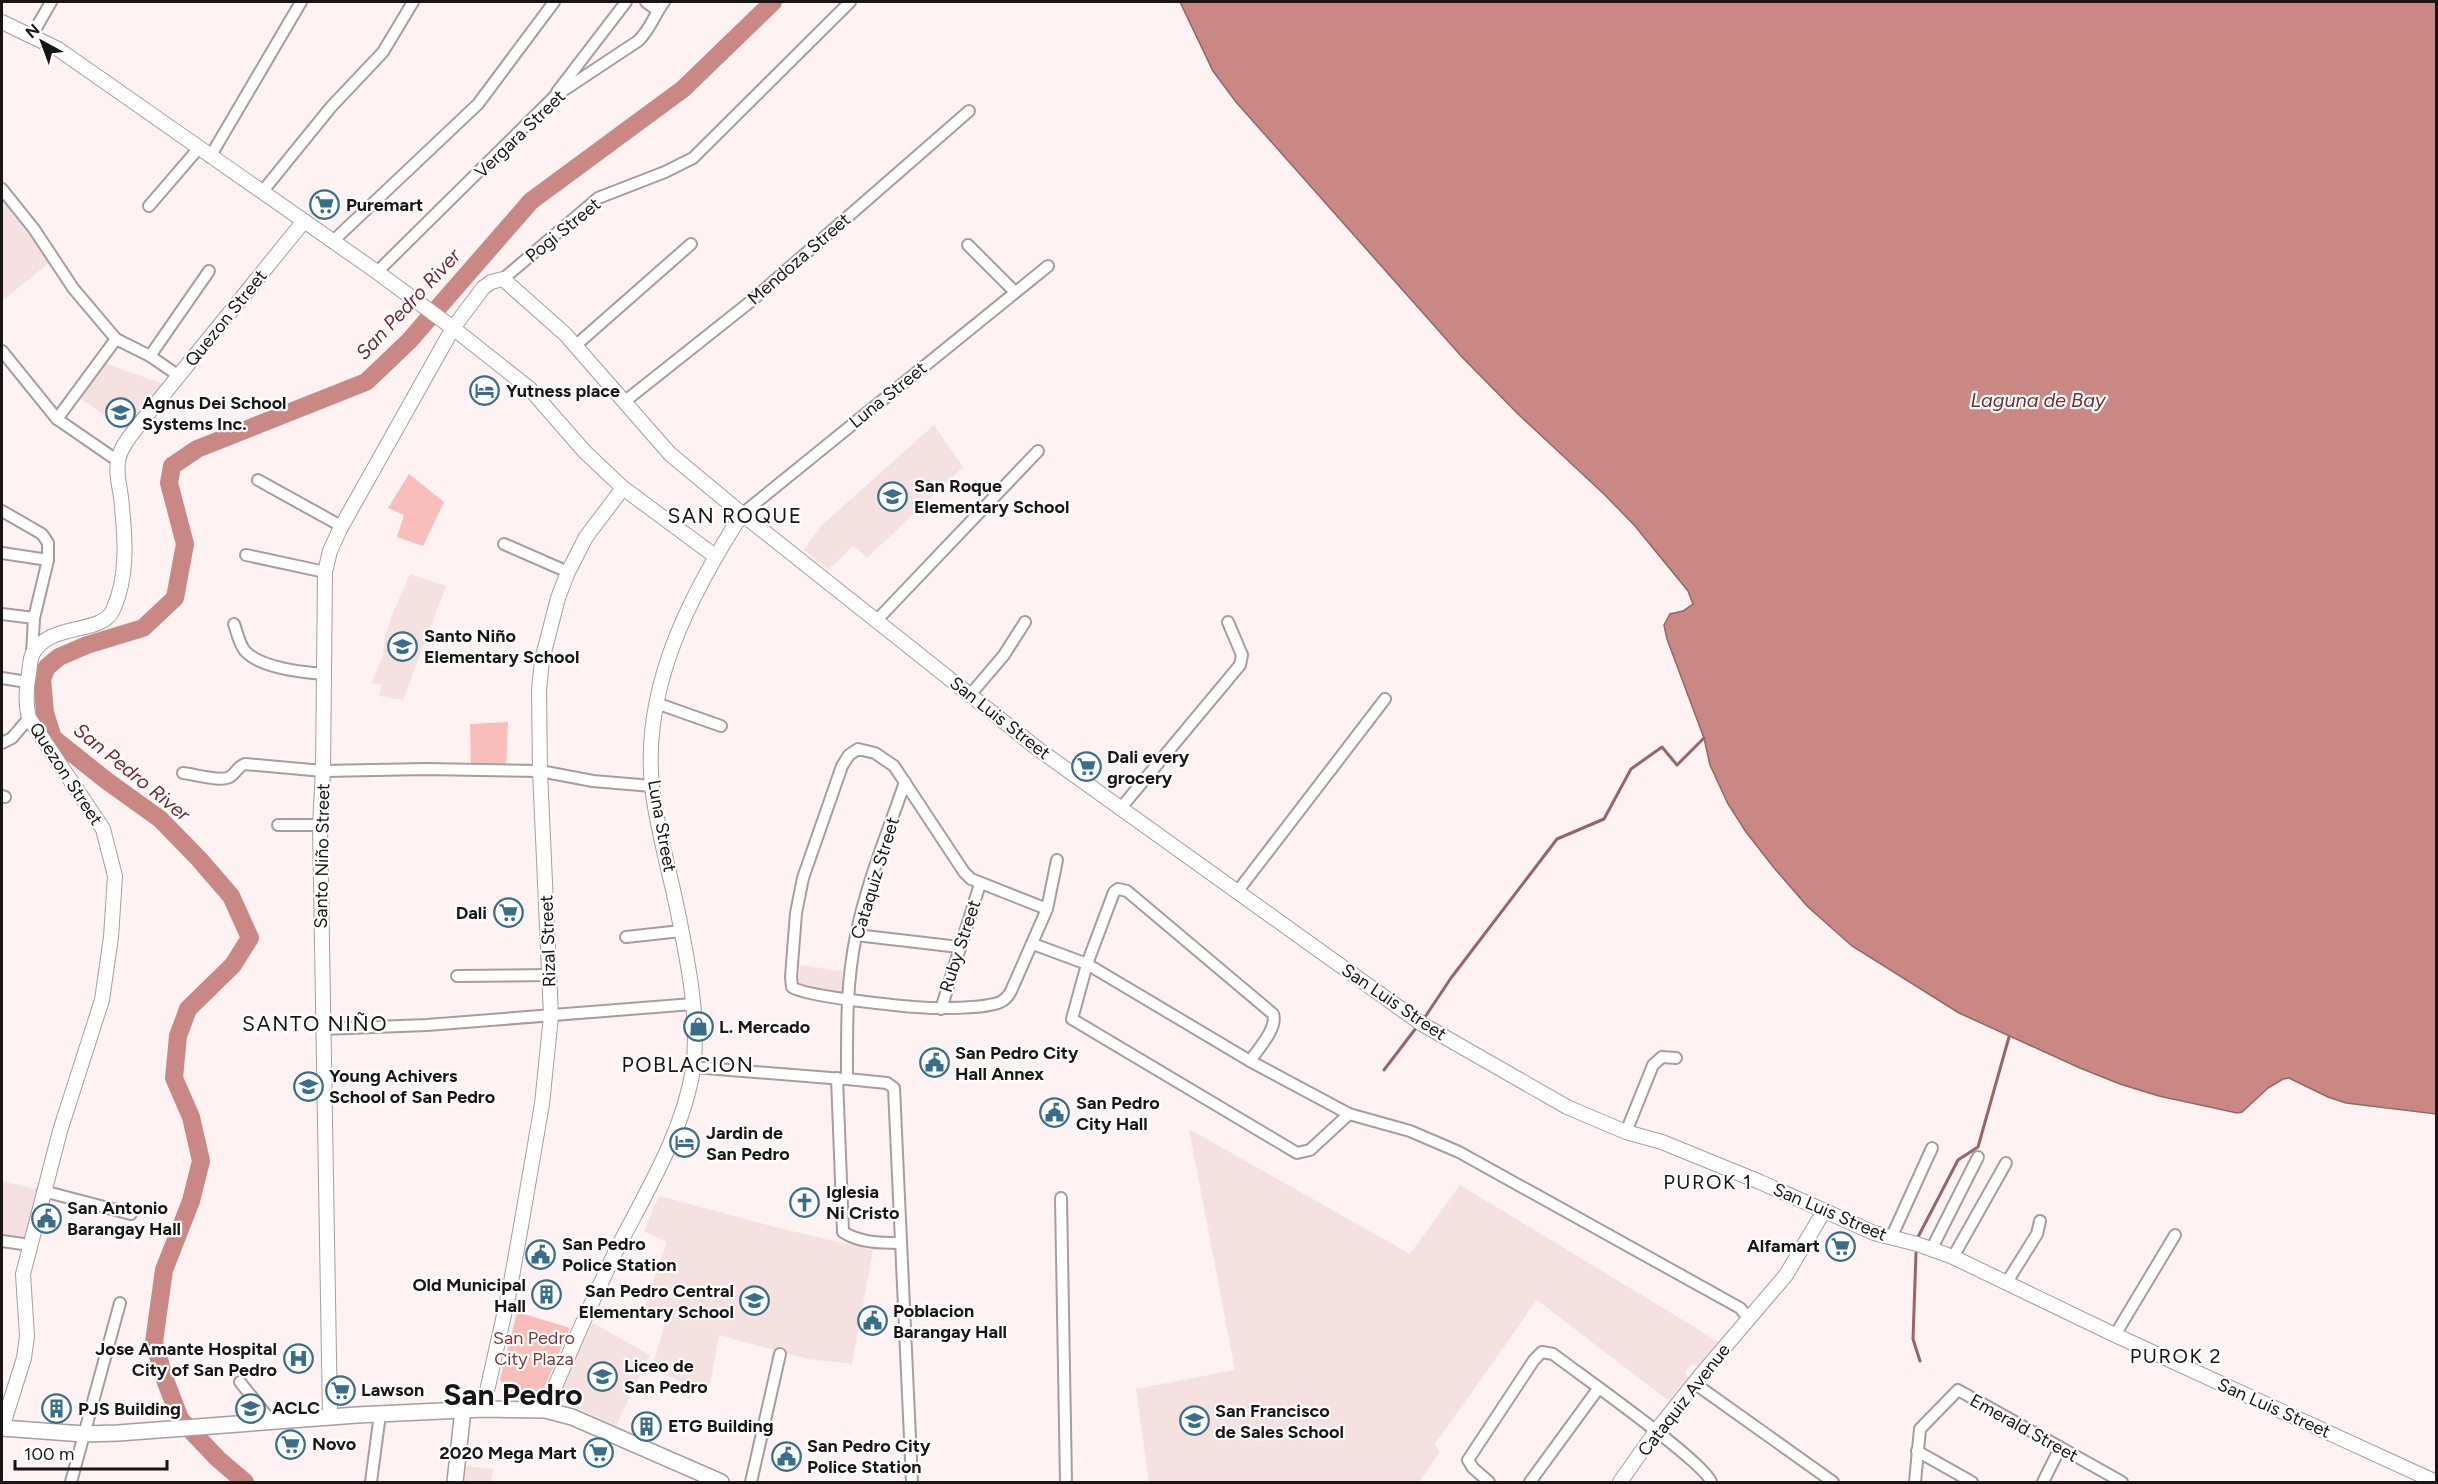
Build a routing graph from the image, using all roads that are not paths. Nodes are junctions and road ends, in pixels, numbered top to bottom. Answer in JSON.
{"nodes":[{"id":1,"x":51,"y":2,"type":"edge"},
{"id":2,"x":302,"y":2,"type":"edge"},
{"id":3,"x":413,"y":2,"type":"edge"},
{"id":4,"x":554,"y":2,"type":"edge"},
{"id":5,"x":626,"y":2,"type":"edge"},
{"id":6,"x":646,"y":2,"type":"edge"},
{"id":7,"x":850,"y":2,"type":"edge"},
{"id":8,"x":661,"y":6,"type":"edge"},
{"id":9,"x":2,"y":21,"type":"edge"},
{"id":10,"x":32,"y":35,"type":"junction"},
{"id":11,"x":555,"y":96,"type":"junction"},
{"id":12,"x":969,"y":111,"type":"dead end"},
{"id":13,"x":204,"y":153,"type":"junction"},
{"id":14,"x":2,"y":189,"type":"edge"},
{"id":15,"x":262,"y":192,"type":"junction"},
{"id":16,"x":149,"y":206,"type":"dead end"},
{"id":17,"x":304,"y":221,"type":"junction"},
{"id":18,"x":332,"y":242,"type":"junction"},
{"id":19,"x":691,"y":244,"type":"dead end"},
{"id":20,"x":968,"y":244,"type":"dead end"},
{"id":21,"x":1048,"y":266,"type":"dead end"},
{"id":22,"x":209,"y":271,"type":"dead end"},
{"id":23,"x":377,"y":272,"type":"junction"},
{"id":24,"x":503,"y":279,"type":"junction"},
{"id":25,"x":1015,"y":292,"type":"junction"},
{"id":26,"x":448,"y":325,"type":"junction"},
{"id":27,"x":116,"y":339,"type":"junction"},
{"id":28,"x":575,"y":346,"type":"junction"},
{"id":29,"x":2,"y":351,"type":"edge"},
{"id":30,"x":150,"y":356,"type":"junction"},
{"id":31,"x":179,"y":376,"type":"junction"},
{"id":32,"x":624,"y":402,"type":"junction"},
{"id":33,"x":57,"y":419,"type":"junction"},
{"id":34,"x":1038,"y":451,"type":"dead end"},
{"id":35,"x":118,"y":461,"type":"junction"},
{"id":36,"x":258,"y":480,"type":"dead end"},
{"id":37,"x":623,"y":488,"type":"junction"},
{"id":38,"x":2,"y":511,"type":"edge"},
{"id":39,"x":742,"y":514,"type":"junction"},
{"id":40,"x":341,"y":526,"type":"junction"},
{"id":41,"x":504,"y":544,"type":"dead end"},
{"id":42,"x":2,"y":553,"type":"edge"},
{"id":43,"x":246,"y":555,"type":"dead end"},
{"id":44,"x":715,"y":556,"type":"junction"},
{"id":45,"x":48,"y":560,"type":"junction"},
{"id":46,"x":325,"y":572,"type":"junction"},
{"id":47,"x":568,"y":572,"type":"junction"},
{"id":48,"x":2,"y":614,"type":"edge"},
{"id":49,"x":34,"y":618,"type":"junction"},
{"id":50,"x":876,"y":621,"type":"junction"},
{"id":51,"x":1025,"y":622,"type":"dead end"},
{"id":52,"x":1228,"y":622,"type":"dead end"},
{"id":53,"x":234,"y":624,"type":"dead end"},
{"id":54,"x":32,"y":654,"type":"junction"},
{"id":55,"x":323,"y":674,"type":"junction"},
{"id":56,"x":2,"y":678,"type":"edge"},
{"id":57,"x":27,"y":682,"type":"junction"},
{"id":58,"x":969,"y":695,"type":"junction"},
{"id":59,"x":1385,"y":699,"type":"dead end"},
{"id":60,"x":656,"y":703,"type":"junction"},
{"id":61,"x":29,"y":718,"type":"junction"},
{"id":62,"x":721,"y":726,"type":"dead end"},
{"id":63,"x":2,"y":743,"type":"edge"},
{"id":64,"x":324,"y":771,"type":"junction"},
{"id":65,"x":540,"y":771,"type":"junction"},
{"id":66,"x":183,"y":773,"type":"dead end"},
{"id":67,"x":905,"y":782,"type":"junction"},
{"id":68,"x":652,"y":786,"type":"junction"},
{"id":69,"x":1120,"y":809,"type":"junction"},
{"id":70,"x":278,"y":825,"type":"dead end"},
{"id":71,"x":320,"y":825,"type":"junction"},
{"id":72,"x":1057,"y":860,"type":"dead end"},
{"id":73,"x":980,"y":884,"type":"junction"},
{"id":74,"x":1237,"y":892,"type":"junction"},
{"id":75,"x":1047,"y":909,"type":"junction"},
{"id":76,"x":681,"y":931,"type":"junction"},
{"id":77,"x":856,"y":935,"type":"junction"},
{"id":78,"x":626,"y":937,"type":"dead end"},
{"id":79,"x":1033,"y":944,"type":"junction"},
{"id":80,"x":959,"y":947,"type":"junction"},
{"id":81,"x":1087,"y":964,"type":"junction"},
{"id":82,"x":550,"y":975,"type":"junction"},
{"id":83,"x":457,"y":976,"type":"dead end"},
{"id":84,"x":847,"y":999,"type":"junction"},
{"id":85,"x":693,"y":1005,"type":"junction"},
{"id":86,"x":941,"y":1009,"type":"junction"},
{"id":87,"x":551,"y":1016,"type":"junction"},
{"id":88,"x":322,"y":1029,"type":"junction"},
{"id":89,"x":1676,"y":1058,"type":"dead end"},
{"id":90,"x":1250,"y":1061,"type":"junction"},
{"id":91,"x":693,"y":1067,"type":"junction"},
{"id":92,"x":842,"y":1078,"type":"junction"},
{"id":93,"x":1349,"y":1114,"type":"junction"},
{"id":94,"x":1626,"y":1132,"type":"junction"},
{"id":95,"x":1932,"y":1148,"type":"dead end"},
{"id":96,"x":1978,"y":1157,"type":"dead end"},
{"id":97,"x":2006,"y":1163,"type":"dead end"},
{"id":98,"x":43,"y":1191,"type":"junction"},
{"id":99,"x":1061,"y":1198,"type":"dead end"},
{"id":100,"x":1824,"y":1211,"type":"junction"},
{"id":101,"x":131,"y":1214,"type":"dead end"},
{"id":102,"x":2040,"y":1221,"type":"dead end"},
{"id":103,"x":2175,"y":1235,"type":"dead end"},
{"id":104,"x":1891,"y":1238,"type":"junction"},
{"id":105,"x":2,"y":1241,"type":"edge"},
{"id":106,"x":901,"y":1244,"type":"junction"},
{"id":107,"x":30,"y":1245,"type":"junction"},
{"id":108,"x":1932,"y":1248,"type":"junction"},
{"id":109,"x":1953,"y":1257,"type":"junction"},
{"id":110,"x":2007,"y":1282,"type":"junction"},
{"id":111,"x":120,"y":1303,"type":"dead end"},
{"id":112,"x":1749,"y":1319,"type":"junction"},
{"id":113,"x":2115,"y":1335,"type":"junction"},
{"id":114,"x":780,"y":1354,"type":"dead end"},
{"id":115,"x":240,"y":1382,"type":"dead end"},
{"id":116,"x":1694,"y":1383,"type":"junction"},
{"id":117,"x":1598,"y":1389,"type":"junction"},
{"id":118,"x":483,"y":1408,"type":"junction"},
{"id":119,"x":463,"y":1410,"type":"junction"},
{"id":120,"x":545,"y":1410,"type":"junction"},
{"id":121,"x":380,"y":1414,"type":"junction"},
{"id":122,"x":330,"y":1416,"type":"junction"},
{"id":123,"x":271,"y":1421,"type":"junction"},
{"id":124,"x":2,"y":1428,"type":"edge"},
{"id":125,"x":1656,"y":1431,"type":"junction"},
{"id":126,"x":84,"y":1434,"type":"junction"},
{"id":127,"x":2060,"y":1448,"type":"junction"},
{"id":128,"x":1917,"y":1451,"type":"junction"},
{"id":129,"x":71,"y":1482,"type":"edge"},
{"id":130,"x":370,"y":1482,"type":"edge"},
{"id":131,"x":455,"y":1482,"type":"edge"},
{"id":132,"x":721,"y":1482,"type":"edge"},
{"id":133,"x":751,"y":1482,"type":"edge"},
{"id":134,"x":912,"y":1482,"type":"edge"},
{"id":135,"x":1066,"y":1482,"type":"edge"},
{"id":136,"x":1489,"y":1482,"type":"edge"},
{"id":137,"x":1530,"y":1482,"type":"edge"},
{"id":138,"x":1620,"y":1482,"type":"edge"},
{"id":139,"x":1711,"y":1482,"type":"edge"},
{"id":140,"x":1833,"y":1482,"type":"edge"},
{"id":141,"x":1915,"y":1482,"type":"edge"},
{"id":142,"x":1972,"y":1482,"type":"edge"},
{"id":143,"x":2043,"y":1482,"type":"edge"},
{"id":144,"x":2122,"y":1482,"type":"edge"},
{"id":145,"x":2436,"y":1482,"type":"edge"}],
"edges":[{"from":1,"to":10,"type":"street"},
{"from":2,"to":13,"type":"street"},
{"from":3,"to":15,"type":"street"},
{"from":4,"to":18,"type":"street"},
{"from":5,"to":11,"type":"street"},
{"from":6,"to":8,"type":"street"},
{"from":7,"to":24,"type":"street","name":"Pogi Street"},
{"from":8,"to":11,"type":"street","name":"Vergara Street"},
{"from":9,"to":10,"type":"street"},
{"from":10,"to":13,"type":"street"},
{"from":11,"to":23,"type":"street","name":"Vergara Street"},
{"from":12,"to":32,"type":"street","name":"Mendoza Street"},
{"from":13,"to":15,"type":"street"},
{"from":13,"to":16,"type":"street"},
{"from":14,"to":27,"type":"street"},
{"from":15,"to":17,"type":"street"},
{"from":17,"to":18,"type":"street"},
{"from":17,"to":31,"type":"street","name":"Quezon Street"},
{"from":18,"to":23,"type":"street"},
{"from":19,"to":28,"type":"street"},
{"from":20,"to":25,"type":"street"},
{"from":21,"to":25,"type":"street","name":"Luna Street"},
{"from":22,"to":30,"type":"street"},
{"from":23,"to":26,"type":"street"},
{"from":24,"to":26,"type":"street","name":"Santo Niño Street"},
{"from":24,"to":28,"type":"street","name":"San Luis Street"},
{"from":25,"to":39,"type":"street","name":"Luna Street"},
{"from":26,"to":37,"type":"street"},
{"from":26,"to":40,"type":"street","name":"Santo Niño Street"},
{"from":27,"to":30,"type":"street"},
{"from":27,"to":33,"type":"street"},
{"from":28,"to":32,"type":"street","name":"San Luis Street"},
{"from":29,"to":33,"type":"street"},
{"from":30,"to":31,"type":"street"},
{"from":31,"to":35,"type":"street","name":"Quezon Street"},
{"from":32,"to":39,"type":"street","name":"San Luis Street"},
{"from":33,"to":35,"type":"street"},
{"from":34,"to":50,"type":"street"},
{"from":35,"to":54,"type":"street"},
{"from":36,"to":40,"type":"street"},
{"from":37,"to":44,"type":"street"},
{"from":37,"to":47,"type":"street","name":"Rizal Street"},
{"from":38,"to":45,"type":"street"},
{"from":39,"to":44,"type":"street","name":"Luna Street"},
{"from":39,"to":50,"type":"street","name":"San Luis Street"},
{"from":40,"to":46,"type":"street","name":"Santo Niño Street"},
{"from":41,"to":47,"type":"street"},
{"from":42,"to":45,"type":"street"},
{"from":43,"to":46,"type":"street"},
{"from":44,"to":60,"type":"street","name":"Luna Street"},
{"from":45,"to":49,"type":"street"},
{"from":46,"to":55,"type":"street","name":"Santo Niño Street"},
{"from":47,"to":65,"type":"street","name":"Rizal Street"},
{"from":48,"to":49,"type":"street"},
{"from":49,"to":54,"type":"street"},
{"from":50,"to":58,"type":"street","name":"San Luis Street"},
{"from":51,"to":58,"type":"street"},
{"from":52,"to":69,"type":"street"},
{"from":53,"to":55,"type":"street"},
{"from":54,"to":57,"type":"street","name":"Quezon Street"},
{"from":55,"to":64,"type":"street","name":"Santo Niño Street"},
{"from":56,"to":57,"type":"street"},
{"from":57,"to":61,"type":"street","name":"Quezon Street"},
{"from":58,"to":69,"type":"street","name":"San Luis Street"},
{"from":59,"to":74,"type":"street"},
{"from":60,"to":62,"type":"street"},
{"from":60,"to":68,"type":"street","name":"Luna Street"},
{"from":61,"to":63,"type":"street"},
{"from":61,"to":98,"type":"street","name":"Quezon Street"},
{"from":64,"to":65,"type":"street"},
{"from":64,"to":66,"type":"street"},
{"from":64,"to":71,"type":"street","name":"Santo Niño Street"},
{"from":65,"to":68,"type":"street"},
{"from":65,"to":82,"type":"street","name":"Rizal Street"},
{"from":67,"to":73,"type":"street"},
{"from":67,"to":77,"type":"street","name":"Cataquiz Street"},
{"from":67,"to":84,"type":"street"},
{"from":68,"to":76,"type":"street","name":"Luna Street"},
{"from":69,"to":74,"type":"street","name":"San Luis Street"},
{"from":70,"to":71,"type":"street"},
{"from":71,"to":88,"type":"street","name":"Santo Niño Street"},
{"from":72,"to":75,"type":"street"},
{"from":73,"to":75,"type":"street"},
{"from":73,"to":80,"type":"street","name":"Ruby Street"},
{"from":74,"to":94,"type":"street","name":"San Luis Street"},
{"from":75,"to":79,"type":"street"},
{"from":76,"to":78,"type":"street"},
{"from":76,"to":85,"type":"street","name":"Luna Street"},
{"from":77,"to":80,"type":"street"},
{"from":77,"to":84,"type":"street","name":"Cataquiz Street"},
{"from":79,"to":81,"type":"street"},
{"from":79,"to":86,"type":"street"},
{"from":80,"to":86,"type":"street","name":"Ruby Street"},
{"from":81,"to":90,"type":"street"},
{"from":81,"to":90,"type":"street"},
{"from":81,"to":93,"type":"street"},
{"from":82,"to":83,"type":"street"},
{"from":82,"to":87,"type":"street","name":"Rizal Street"},
{"from":84,"to":86,"type":"street"},
{"from":84,"to":92,"type":"street","name":"Cataquiz Street"},
{"from":85,"to":87,"type":"street"},
{"from":85,"to":91,"type":"street","name":"Luna Street"},
{"from":87,"to":88,"type":"street"},
{"from":87,"to":118,"type":"street","name":"Rizal Street"},
{"from":88,"to":122,"type":"street","name":"Santo Niño Street"},
{"from":89,"to":94,"type":"street"},
{"from":90,"to":93,"type":"street"},
{"from":91,"to":92,"type":"street"},
{"from":91,"to":120,"type":"street","name":"Luna Street"},
{"from":92,"to":106,"type":"street"},
{"from":92,"to":106,"type":"street","name":"Cataquiz Street"},
{"from":93,"to":112,"type":"street"},
{"from":94,"to":100,"type":"street","name":"San Luis Street"},
{"from":95,"to":104,"type":"street"},
{"from":96,"to":108,"type":"street"},
{"from":97,"to":109,"type":"street"},
{"from":98,"to":101,"type":"street"},
{"from":98,"to":107,"type":"street","name":"Quezon Street"},
{"from":99,"to":135,"type":"street"},
{"from":100,"to":104,"type":"street","name":"San Luis Street"},
{"from":100,"to":112,"type":"street","name":"Cataquiz Avenue"},
{"from":102,"to":110,"type":"street"},
{"from":103,"to":113,"type":"street"},
{"from":104,"to":108,"type":"street","name":"San Luis Street"},
{"from":105,"to":107,"type":"street"},
{"from":106,"to":134,"type":"street"},
{"from":107,"to":124,"type":"street","name":"Quezon Street"},
{"from":108,"to":109,"type":"street","name":"San Luis Street"},
{"from":109,"to":110,"type":"street","name":"San Luis Street"},
{"from":110,"to":113,"type":"street","name":"San Luis Street"},
{"from":111,"to":126,"type":"street"},
{"from":112,"to":116,"type":"street","name":"Cataquiz Avenue"},
{"from":113,"to":145,"type":"street","name":"San Luis Street"},
{"from":114,"to":133,"type":"street"},
{"from":115,"to":123,"type":"street"},
{"from":116,"to":125,"type":"street","name":"Cataquiz Avenue"},
{"from":116,"to":140,"type":"street"},
{"from":117,"to":125,"type":"street"},
{"from":117,"to":136,"type":"street"},
{"from":117,"to":137,"type":"street"},
{"from":118,"to":119,"type":"main road"},
{"from":118,"to":120,"type":"main road"},
{"from":119,"to":121,"type":"main road"},
{"from":119,"to":131,"type":"main road"},
{"from":120,"to":132,"type":"main road"},
{"from":121,"to":122,"type":"main road"},
{"from":121,"to":130,"type":"street"},
{"from":122,"to":123,"type":"main road"},
{"from":123,"to":126,"type":"main road"},
{"from":124,"to":126,"type":"main road"},
{"from":125,"to":138,"type":"street","name":"Cataquiz Avenue"},
{"from":125,"to":139,"type":"street"},
{"from":126,"to":129,"type":"street"},
{"from":127,"to":128,"type":"street","name":"Emerald Street"},
{"from":127,"to":143,"type":"street"},
{"from":127,"to":144,"type":"street","name":"Emerald Street"},
{"from":128,"to":141,"type":"street"},
{"from":128,"to":142,"type":"street"}]}
